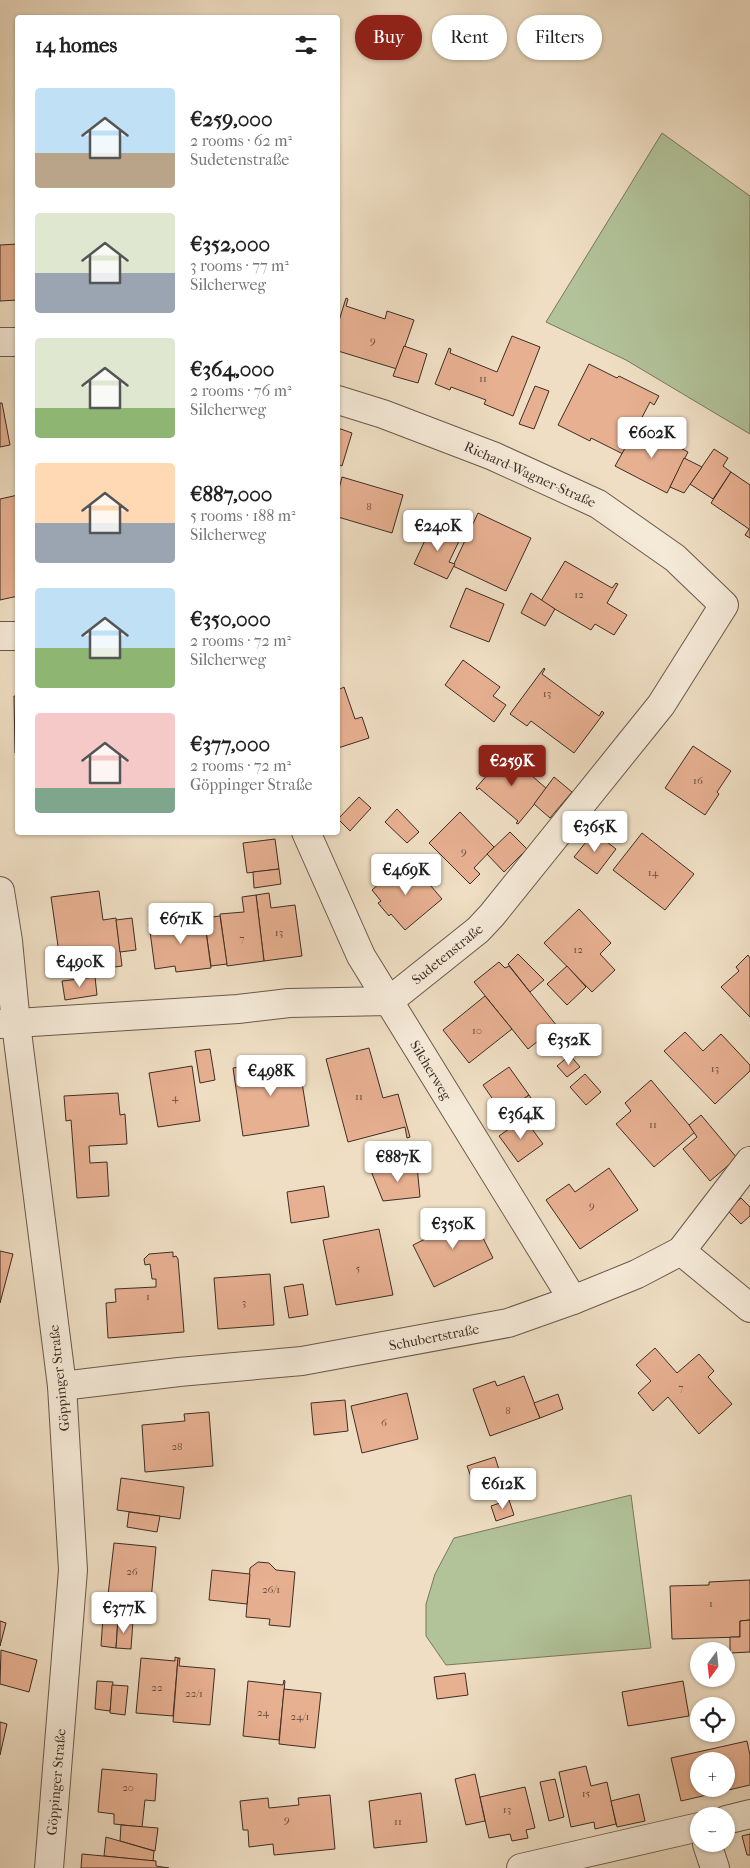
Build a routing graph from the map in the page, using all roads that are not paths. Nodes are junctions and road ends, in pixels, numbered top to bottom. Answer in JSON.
{"nodes":[{"id":1,"x":0,"y":342,"type":"edge"},
{"id":2,"x":15,"y":342,"type":"edge"},
{"id":3,"x":340,"y":401,"type":"edge"},
{"id":4,"x":724,"y":605,"type":"joint"},
{"id":5,"x":0,"y":636,"type":"edge"},
{"id":6,"x":15,"y":636,"type":"edge"},
{"id":7,"x":307,"y":835,"type":"edge"},
{"id":8,"x":0,"y":891,"type":"edge"},
{"id":9,"x":389,"y":1001,"type":"junction"},
{"id":10,"x":8,"y":1024,"type":"edge"},
{"id":11,"x":750,"y":1161,"type":"edge"},
{"id":12,"x":681,"y":1250,"type":"junction"},
{"id":13,"x":573,"y":1300,"type":"junction"},
{"id":14,"x":750,"y":1308,"type":"edge"},
{"id":15,"x":62,"y":1386,"type":"junction"},
{"id":16,"x":750,"y":1814,"type":"edge"},
{"id":17,"x":735,"y":1818,"type":"edge"},
{"id":18,"x":690,"y":1829,"type":"edge"},
{"id":19,"x":710,"y":1852,"type":"edge"},
{"id":20,"x":49,"y":1868,"type":"edge"},
{"id":21,"x":521,"y":1868,"type":"edge"},
{"id":22,"x":716,"y":1868,"type":"edge"}],
"edges":[{"from":1,"to":2,"type":"street"},
{"from":3,"to":4,"type":"street","name":"Richard-Wagner-Straße"},
{"from":4,"to":9,"type":"street","name":"Sudetenstraße"},
{"from":5,"to":6,"type":"street"},
{"from":7,"to":9,"type":"street","name":"Silcherweg"},
{"from":8,"to":10,"type":"street","name":"Göppinger Straße"},
{"from":9,"to":10,"type":"street"},
{"from":9,"to":13,"type":"street","name":"Silcherweg"},
{"from":10,"to":15,"type":"street","name":"Göppinger Straße"},
{"from":11,"to":12,"type":"street","name":"Schubertstraße"},
{"from":12,"to":13,"type":"street","name":"Schubertstraße"},
{"from":12,"to":14,"type":"street"},
{"from":13,"to":15,"type":"street","name":"Schubertstraße"},
{"from":15,"to":20,"type":"street","name":"Göppinger Straße"},
{"from":16,"to":17,"type":"street"},
{"from":18,"to":21,"type":"street"},
{"from":19,"to":22,"type":"street"}]}
